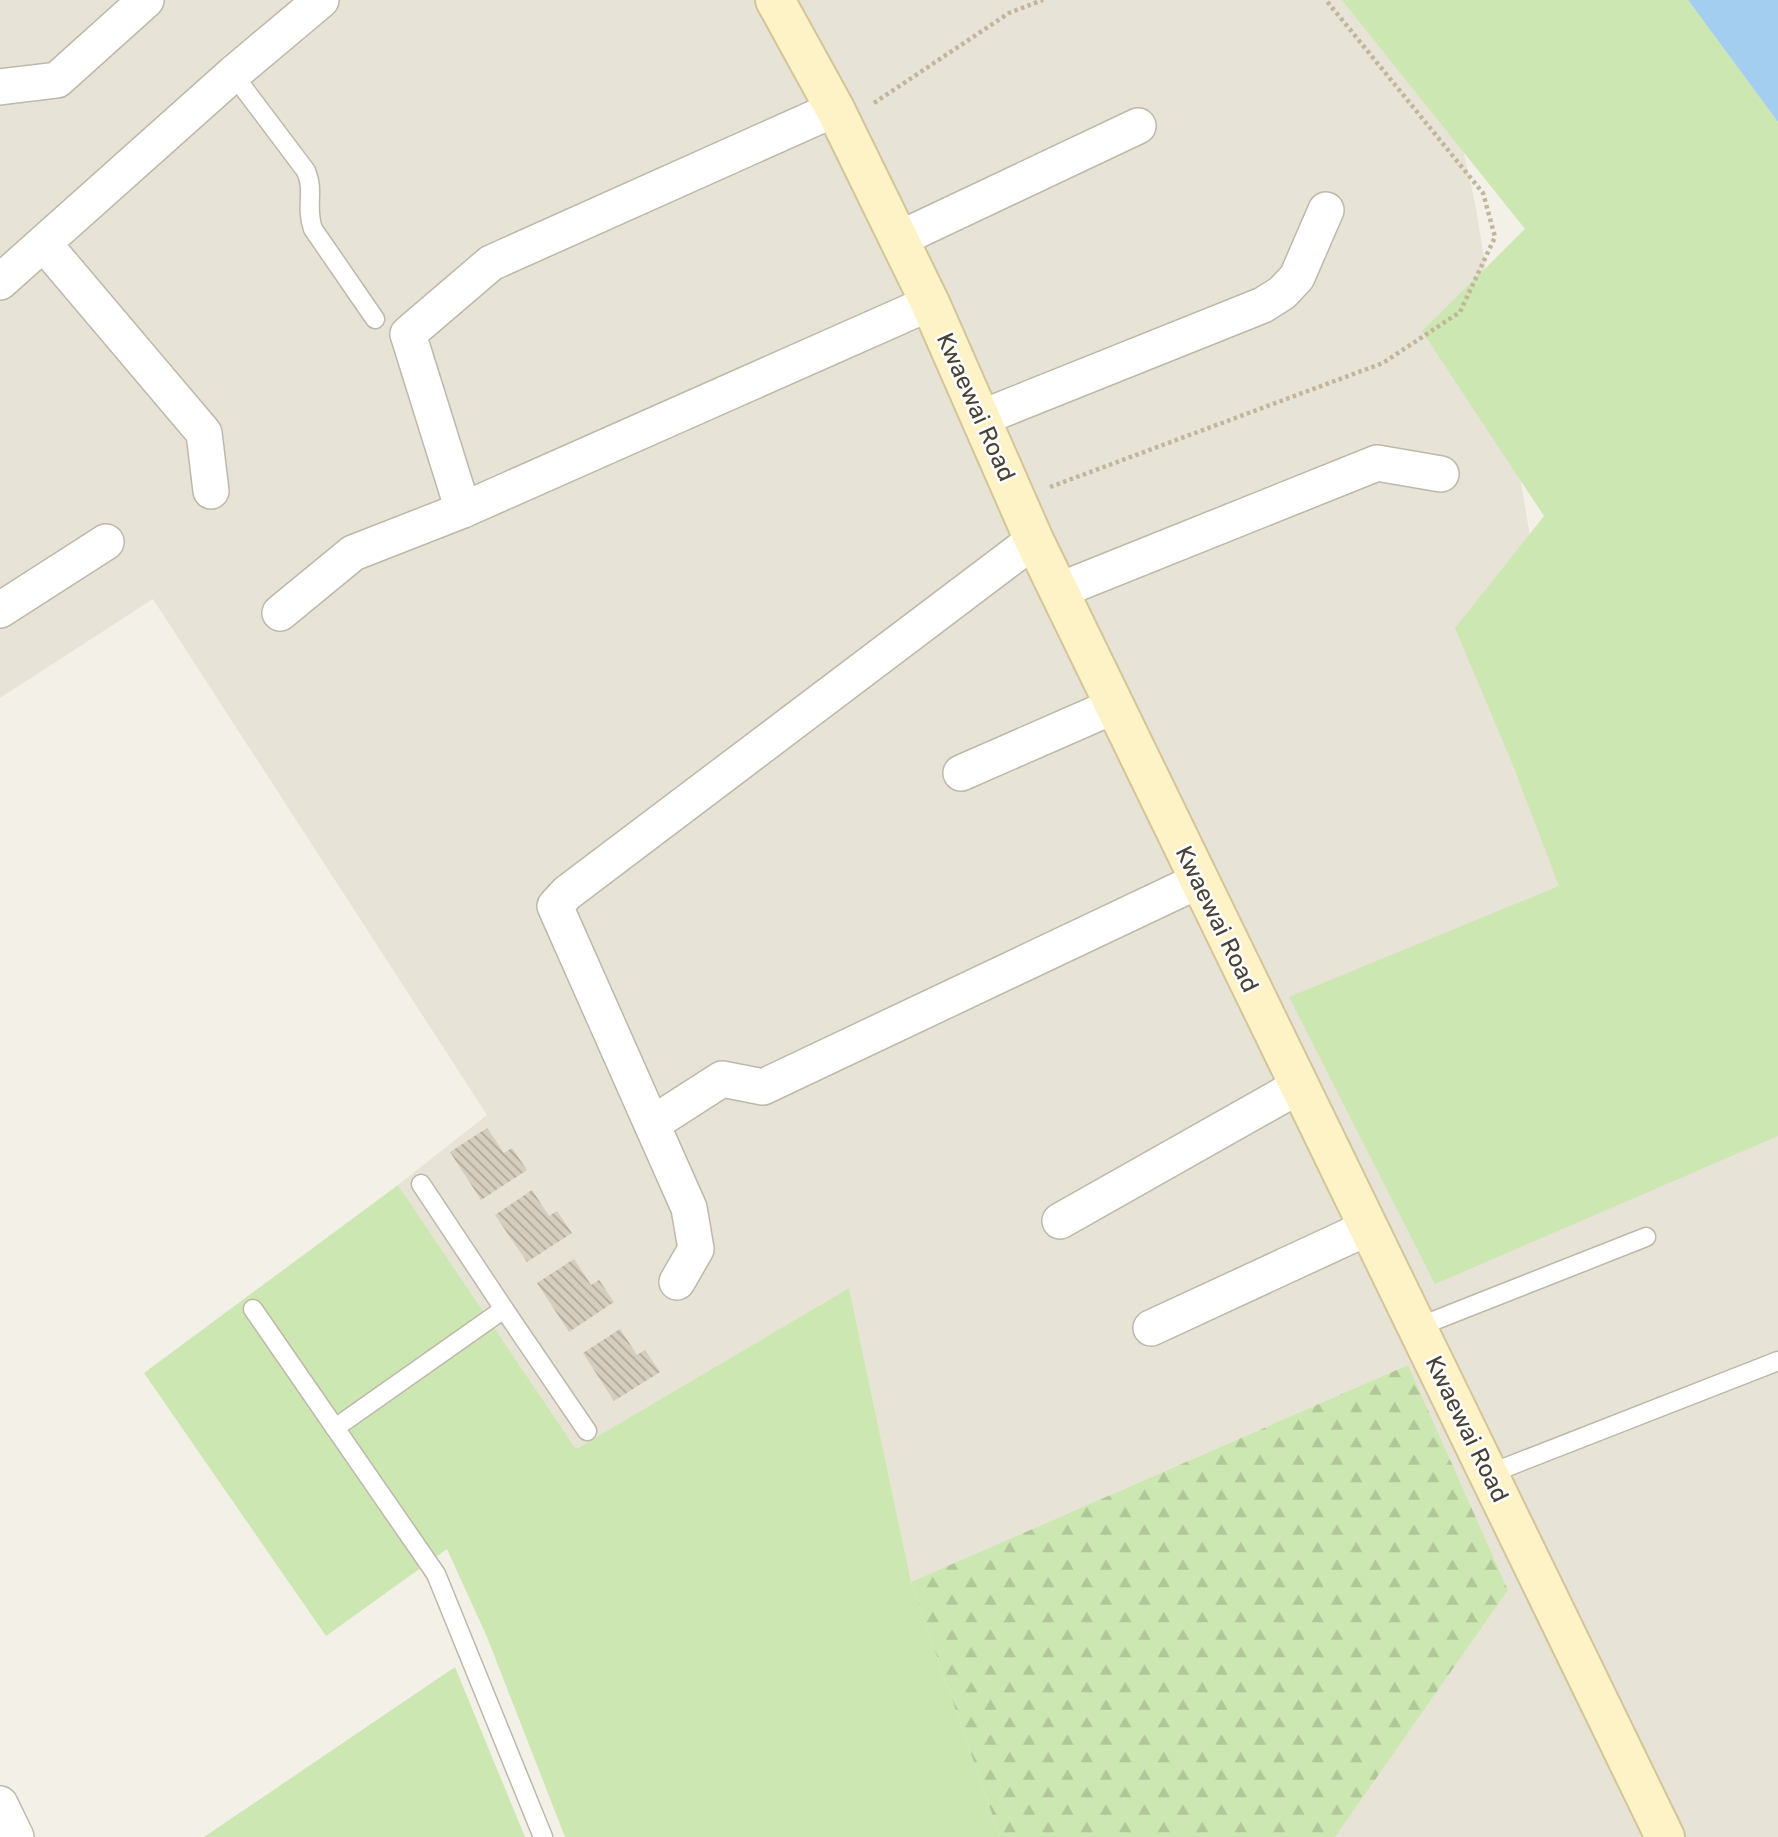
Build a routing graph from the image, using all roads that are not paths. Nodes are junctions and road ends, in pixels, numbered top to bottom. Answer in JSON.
{"nodes":[{"id":1,"x":146,"y":0,"type":"edge"},
{"id":2,"x":321,"y":0,"type":"edge"},
{"id":3,"x":775,"y":0,"type":"edge"},
{"id":4,"x":233,"y":74,"type":"junction"},
{"id":5,"x":0,"y":87,"type":"edge"},
{"id":6,"x":839,"y":117,"type":"junction"},
{"id":7,"x":1138,"y":126,"type":"dead end"},
{"id":8,"x":1326,"y":211,"type":"dead end"},
{"id":9,"x":899,"y":239,"type":"junction"},
{"id":10,"x":44,"y":244,"type":"junction"},
{"id":11,"x":0,"y":282,"type":"edge"},
{"id":12,"x":930,"y":303,"type":"junction"},
{"id":13,"x":375,"y":319,"type":"dead end"},
{"id":14,"x":981,"y":418,"type":"junction"},
{"id":15,"x":1441,"y":474,"type":"dead end"},
{"id":16,"x":211,"y":491,"type":"dead end"},
{"id":17,"x":463,"y":510,"type":"junction"},
{"id":18,"x":1034,"y":540,"type":"junction"},
{"id":19,"x":106,"y":542,"type":"dead end"},
{"id":20,"x":1058,"y":590,"type":"junction"},
{"id":21,"x":0,"y":610,"type":"edge"},
{"id":22,"x":280,"y":613,"type":"dead end"},
{"id":23,"x":1114,"y":706,"type":"junction"},
{"id":24,"x":961,"y":773,"type":"dead end"},
{"id":25,"x":1198,"y":881,"type":"junction"},
{"id":26,"x":1299,"y":1086,"type":"junction"},
{"id":27,"x":652,"y":1124,"type":"junction"},
{"id":28,"x":421,"y":1184,"type":"dead end"},
{"id":29,"x":1060,"y":1221,"type":"dead end"},
{"id":30,"x":1367,"y":1228,"type":"junction"},
{"id":31,"x":1646,"y":1237,"type":"dead end"},
{"id":32,"x":677,"y":1282,"type":"dead end"},
{"id":33,"x":253,"y":1309,"type":"dead end"},
{"id":34,"x":504,"y":1309,"type":"junction"},
{"id":35,"x":1418,"y":1327,"type":"junction"},
{"id":36,"x":1151,"y":1328,"type":"dead end"},
{"id":37,"x":1778,"y":1361,"type":"edge"},
{"id":38,"x":335,"y":1428,"type":"junction"},
{"id":39,"x":587,"y":1431,"type":"dead end"},
{"id":40,"x":1489,"y":1474,"type":"junction"},
{"id":41,"x":0,"y":1804,"type":"edge"},
{"id":42,"x":16,"y":1837,"type":"edge"},
{"id":43,"x":543,"y":1837,"type":"edge"},
{"id":44,"x":1665,"y":1837,"type":"edge"}],
"edges":[{"from":1,"to":5,"type":"street"},
{"from":2,"to":4,"type":"street"},
{"from":3,"to":6,"type":"street","name":"Kwaewai Road"},
{"from":4,"to":10,"type":"street"},
{"from":4,"to":13,"type":"lane"},
{"from":6,"to":9,"type":"street","name":"Kwaewai Road"},
{"from":6,"to":17,"type":"street"},
{"from":7,"to":9,"type":"street"},
{"from":8,"to":14,"type":"street"},
{"from":9,"to":12,"type":"street","name":"Kwaewai Road"},
{"from":10,"to":11,"type":"street"},
{"from":10,"to":16,"type":"street"},
{"from":12,"to":14,"type":"street","name":"Kwaewai Road"},
{"from":12,"to":17,"type":"street"},
{"from":14,"to":18,"type":"street","name":"Kwaewai Road"},
{"from":15,"to":20,"type":"street"},
{"from":17,"to":22,"type":"street"},
{"from":18,"to":20,"type":"street","name":"Kwaewai Road"},
{"from":18,"to":27,"type":"street"},
{"from":19,"to":21,"type":"street"},
{"from":20,"to":23,"type":"street","name":"Kwaewai Road"},
{"from":23,"to":24,"type":"street"},
{"from":23,"to":25,"type":"street","name":"Kwaewai Road"},
{"from":25,"to":26,"type":"street","name":"Kwaewai Road"},
{"from":25,"to":27,"type":"street"},
{"from":26,"to":29,"type":"street"},
{"from":26,"to":30,"type":"street","name":"Kwaewai Road"},
{"from":27,"to":32,"type":"street"},
{"from":28,"to":34,"type":"lane"},
{"from":30,"to":35,"type":"street","name":"Kwaewai Road"},
{"from":30,"to":36,"type":"street"},
{"from":31,"to":35,"type":"lane"},
{"from":33,"to":38,"type":"lane"},
{"from":34,"to":38,"type":"lane"},
{"from":34,"to":39,"type":"lane"},
{"from":35,"to":40,"type":"street","name":"Kwaewai Road"},
{"from":37,"to":40,"type":"lane"},
{"from":38,"to":43,"type":"lane"},
{"from":40,"to":44,"type":"street","name":"Kwaewai Road"},
{"from":41,"to":42,"type":"street"}]}
